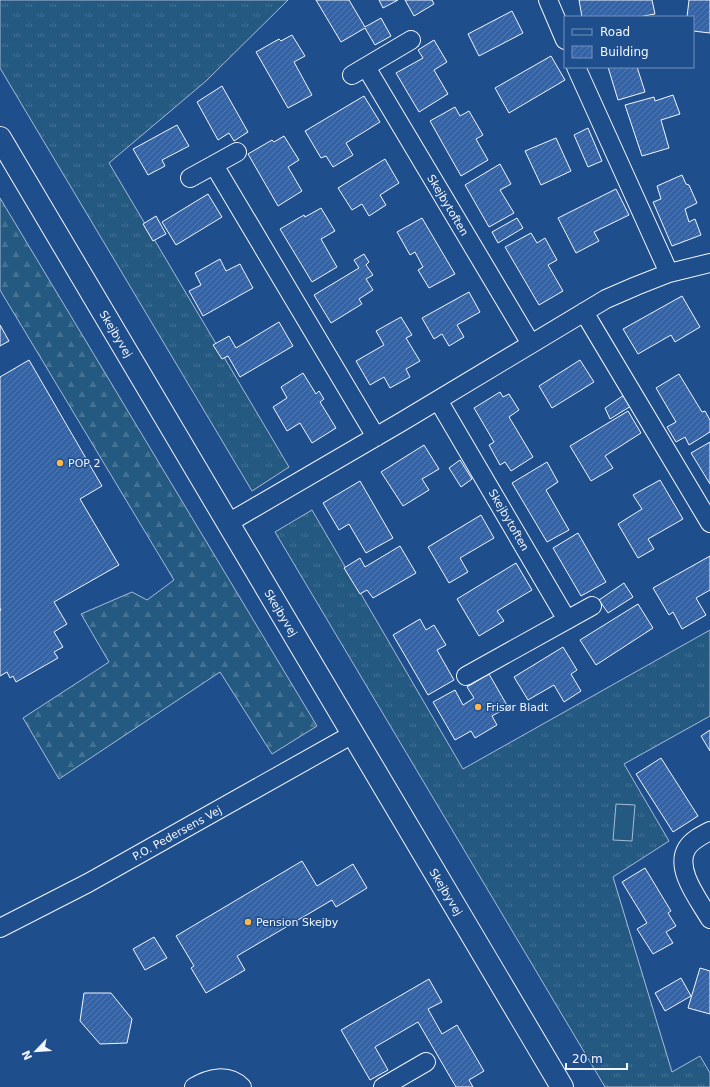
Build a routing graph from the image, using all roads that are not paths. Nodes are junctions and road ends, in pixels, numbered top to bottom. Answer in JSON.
{"nodes":[{"id":1,"x":548,"y":0,"type":"edge"},
{"id":2,"x":564,"y":38,"type":"edge"},
{"id":3,"x":411,"y":40,"type":"dead end"},
{"id":4,"x":576,"y":68,"type":"edge"},
{"id":5,"x":0,"y":138,"type":"edge"},
{"id":6,"x":237,"y":152,"type":"dead end"},
{"id":7,"x":214,"y":165,"type":"junction"},
{"id":8,"x":190,"y":178,"type":"dead end"},
{"id":9,"x":710,"y":263,"type":"edge"},
{"id":10,"x":669,"y":273,"type":"junction"},
{"id":11,"x":584,"y":312,"type":"junction"},
{"id":12,"x":531,"y":344,"type":"junction"},
{"id":13,"x":438,"y":400,"type":"junction"},
{"id":14,"x":376,"y":437,"type":"junction"},
{"id":15,"x":228,"y":523,"type":"junction"},
{"id":16,"x":710,"y":523,"type":"edge"},
{"id":17,"x":592,"y":606,"type":"dead end"},
{"id":18,"x":568,"y":620,"type":"junction"},
{"id":19,"x":466,"y":676,"type":"dead end"},
{"id":20,"x":352,"y":734,"type":"junction"},
{"id":21,"x":710,"y":831,"type":"edge"},
{"id":22,"x":710,"y":918,"type":"edge"},
{"id":23,"x":0,"y":928,"type":"edge"},
{"id":24,"x":426,"y":1062,"type":"dead end"},
{"id":25,"x":194,"y":1087,"type":"edge"},
{"id":26,"x":242,"y":1087,"type":"edge"},
{"id":27,"x":383,"y":1087,"type":"edge"},
{"id":28,"x":562,"y":1087,"type":"edge"}],
"edges":[{"from":1,"to":2,"type":"street"},
{"from":3,"to":12,"type":"street","name":"Skejbytoften"},
{"from":4,"to":10,"type":"street"},
{"from":5,"to":15,"type":"street","name":"Skejbyvej"},
{"from":6,"to":7,"type":"street"},
{"from":7,"to":8,"type":"street"},
{"from":7,"to":14,"type":"street"},
{"from":9,"to":10,"type":"street"},
{"from":10,"to":11,"type":"street"},
{"from":11,"to":12,"type":"street"},
{"from":11,"to":16,"type":"street"},
{"from":12,"to":13,"type":"street"},
{"from":13,"to":14,"type":"street"},
{"from":13,"to":18,"type":"street","name":"Skejbytoften"},
{"from":14,"to":15,"type":"street"},
{"from":15,"to":20,"type":"street","name":"Skejbyvej"},
{"from":17,"to":18,"type":"street"},
{"from":18,"to":19,"type":"street"},
{"from":20,"to":23,"type":"street","name":"P.O. Pedersens Vej"},
{"from":20,"to":28,"type":"street","name":"Skejbyvej"},
{"from":21,"to":22,"type":"street"},
{"from":24,"to":27,"type":"street"},
{"from":25,"to":26,"type":"street"}]}
